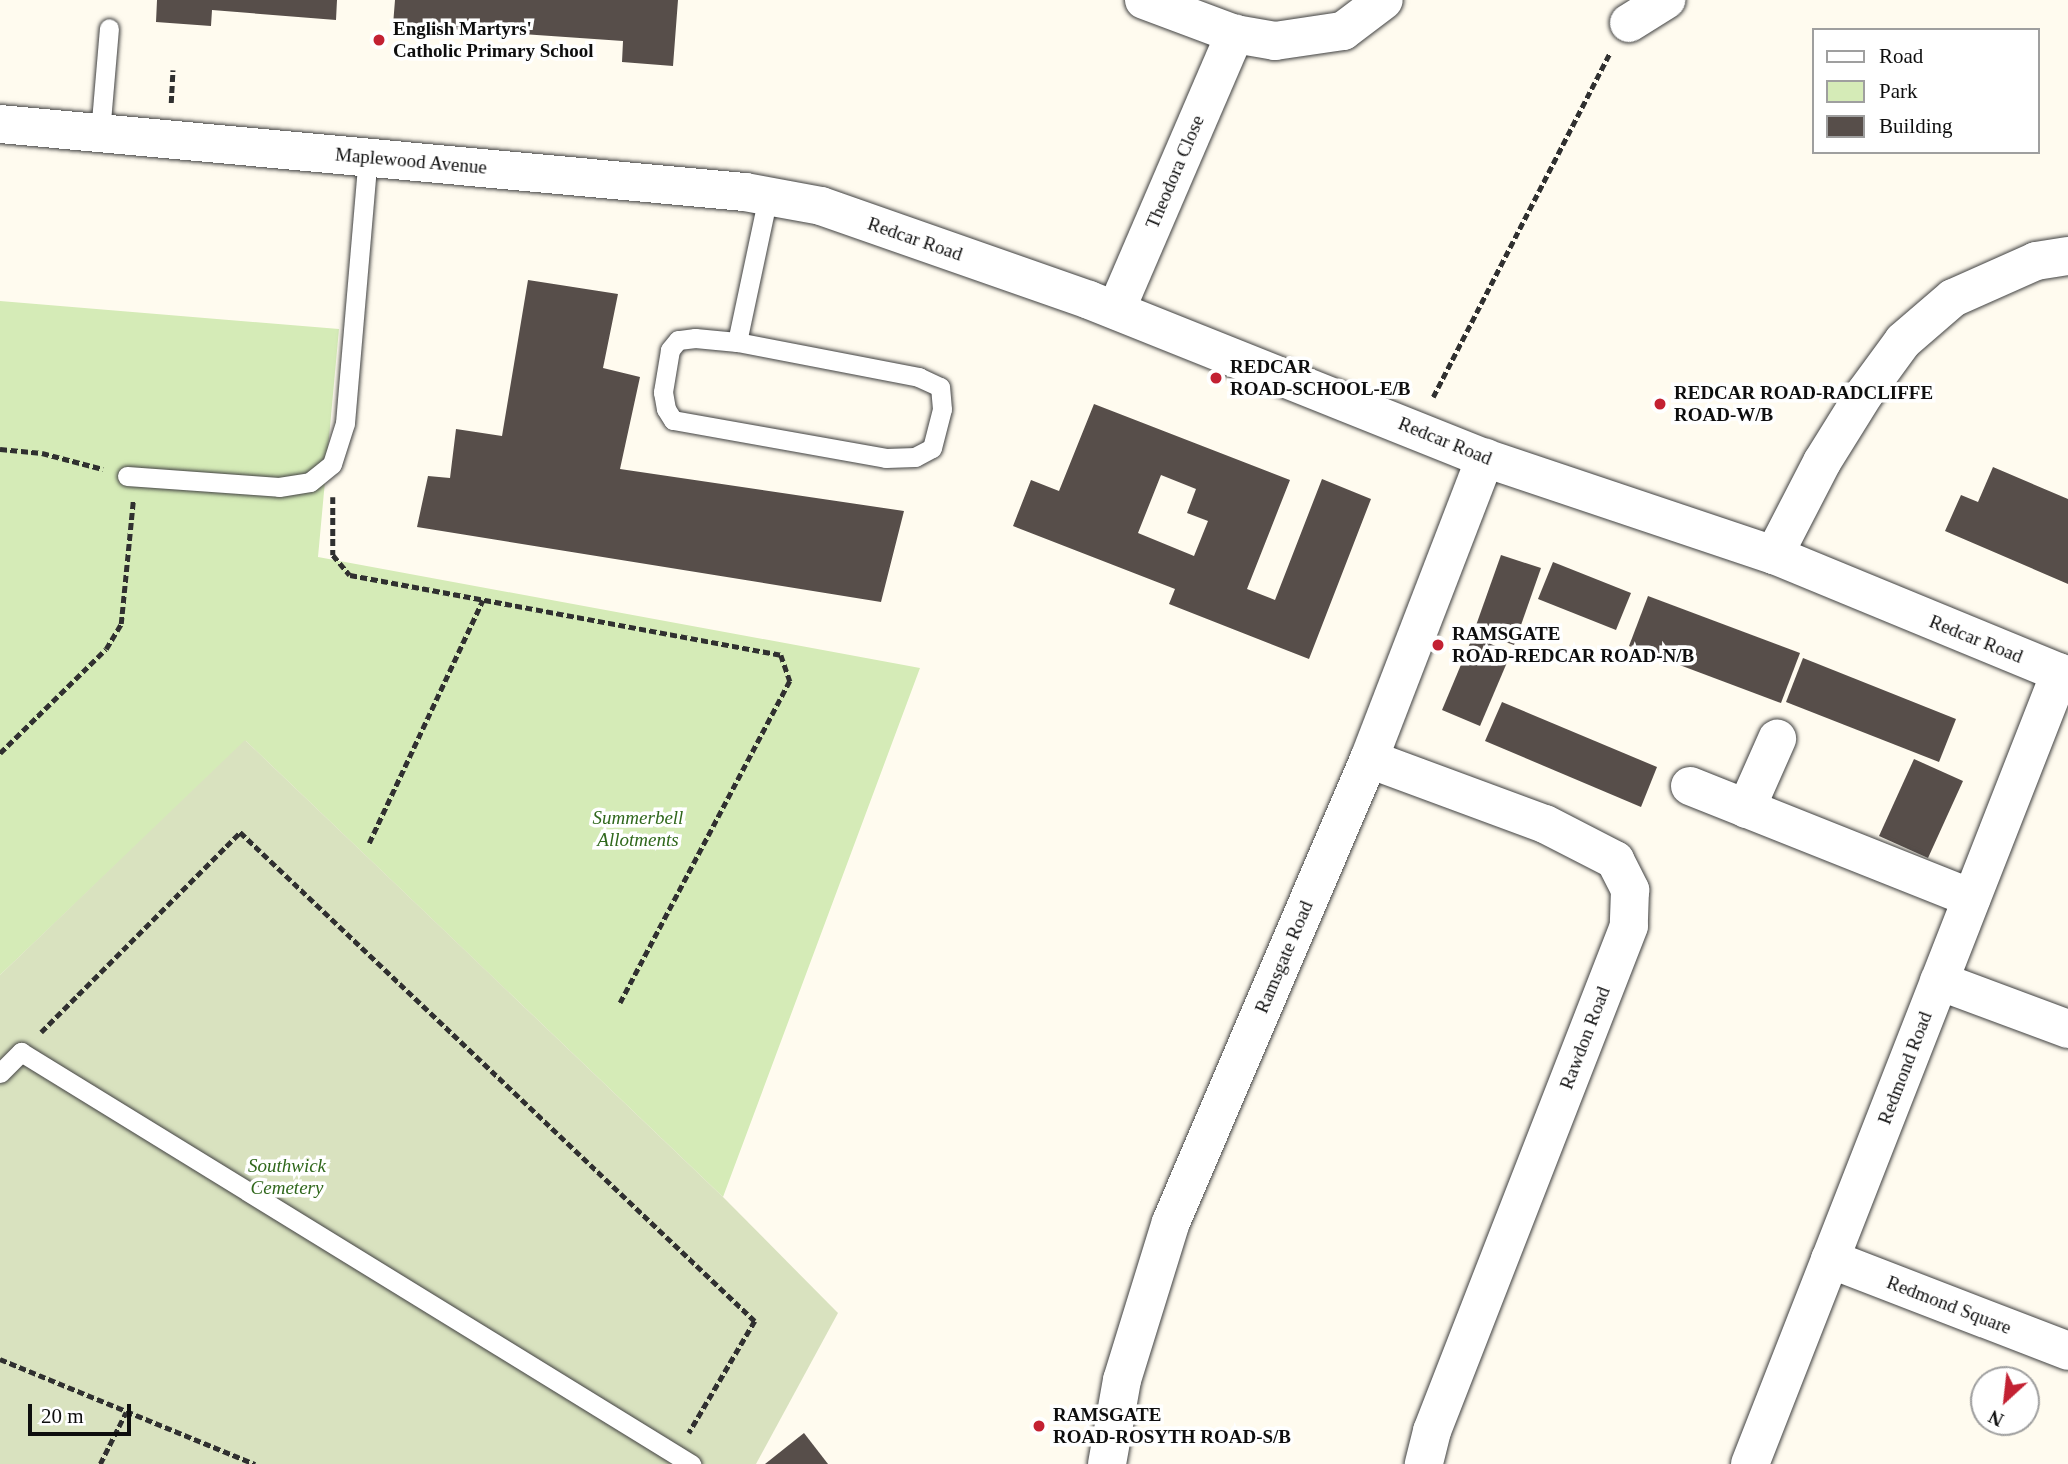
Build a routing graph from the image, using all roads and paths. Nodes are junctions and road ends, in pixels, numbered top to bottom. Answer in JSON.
{"nodes":[{"id":1,"x":1144,"y":0,"type":"edge"},
{"id":2,"x":1384,"y":0,"type":"edge"},
{"id":3,"x":1666,"y":0,"type":"edge"},
{"id":4,"x":1200,"y":10,"type":"edge"},
{"id":5,"x":1629,"y":23,"type":"joint"},
{"id":6,"x":108,"y":28,"type":"dead end"},
{"id":7,"x":1235,"y":34,"type":"junction"},
{"id":8,"x":0,"y":124,"type":"edge"},
{"id":9,"x":100,"y":133,"type":"junction"},
{"id":10,"x":368,"y":157,"type":"junction"},
{"id":11,"x":768,"y":196,"type":"junction"},
{"id":12,"x":821,"y":206,"type":"joint"},
{"id":13,"x":2068,"y":256,"type":"edge"},
{"id":14,"x":1116,"y":310,"type":"junction"},
{"id":15,"x":737,"y":342,"type":"junction"},
{"id":16,"x":1416,"y":430,"type":"junction"},
{"id":17,"x":0,"y":449,"type":"edge"},
{"id":18,"x":1485,"y":458,"type":"junction"},
{"id":19,"x":332,"y":464,"type":"junction"},
{"id":20,"x":131,"y":477,"type":"junction"},
{"id":21,"x":1774,"y":555,"type":"junction"},
{"id":22,"x":483,"y":599,"type":"junction"},
{"id":23,"x":2064,"y":674,"type":"edge"},
{"id":24,"x":1777,"y":738,"type":"dead end"},
{"id":25,"x":0,"y":752,"type":"edge"},
{"id":26,"x":1369,"y":759,"type":"junction"},
{"id":27,"x":1690,"y":786,"type":"dead end"},
{"id":28,"x":1746,"y":808,"type":"junction"},
{"id":29,"x":369,"y":843,"type":"dead end"},
{"id":30,"x":1972,"y":898,"type":"junction"},
{"id":31,"x":1939,"y":981,"type":"junction"},
{"id":32,"x":620,"y":1003,"type":"dead end"},
{"id":33,"x":2068,"y":1029,"type":"edge"},
{"id":34,"x":21,"y":1052,"type":"junction"},
{"id":35,"x":0,"y":1073,"type":"edge"},
{"id":36,"x":1830,"y":1259,"type":"junction"},
{"id":37,"x":2068,"y":1352,"type":"edge"},
{"id":38,"x":0,"y":1359,"type":"edge"},
{"id":39,"x":127,"y":1411,"type":"junction"},
{"id":40,"x":683,"y":1460,"type":"edge"},
{"id":41,"x":100,"y":1464,"type":"edge"},
{"id":42,"x":256,"y":1464,"type":"edge"},
{"id":43,"x":1107,"y":1464,"type":"edge"},
{"id":44,"x":1424,"y":1464,"type":"edge"},
{"id":45,"x":1750,"y":1464,"type":"edge"}],
"edges":[{"from":1,"to":4,"type":"street"},
{"from":2,"to":7,"type":"street"},
{"from":3,"to":5,"type":"street"},
{"from":4,"to":7,"type":"street"},
{"from":5,"to":16,"type":"path"},
{"from":6,"to":9,"type":"lane"},
{"from":7,"to":14,"type":"street","name":"Theodora Close"},
{"from":8,"to":9,"type":"street","name":"Maplewood Avenue"},
{"from":9,"to":10,"type":"street","name":"Maplewood Avenue"},
{"from":10,"to":11,"type":"street","name":"Maplewood Avenue"},
{"from":10,"to":19,"type":"lane"},
{"from":11,"to":12,"type":"street","name":"Maplewood Avenue"},
{"from":11,"to":15,"type":"lane"},
{"from":12,"to":14,"type":"street","name":"Redcar Road"},
{"from":13,"to":21,"type":"street"},
{"from":14,"to":16,"type":"street","name":"Redcar Road"},
{"from":15,"to":15,"type":"lane"},
{"from":16,"to":18,"type":"street","name":"Redcar Road"},
{"from":17,"to":20,"type":"path"},
{"from":18,"to":21,"type":"street","name":"Redcar Road"},
{"from":18,"to":26,"type":"street","name":"Ramsgate Road"},
{"from":19,"to":20,"type":"lane"},
{"from":19,"to":22,"type":"path"},
{"from":20,"to":25,"type":"path"},
{"from":21,"to":23,"type":"street","name":"Redcar Road"},
{"from":22,"to":29,"type":"path"},
{"from":22,"to":32,"type":"path"},
{"from":23,"to":30,"type":"street","name":"Redmond Road"},
{"from":24,"to":28,"type":"street"},
{"from":26,"to":43,"type":"street","name":"Ramsgate Road"},
{"from":26,"to":44,"type":"street","name":"Rawdon Road"},
{"from":27,"to":28,"type":"street"},
{"from":28,"to":30,"type":"street"},
{"from":30,"to":31,"type":"street","name":"Redmond Road"},
{"from":31,"to":33,"type":"street"},
{"from":31,"to":36,"type":"street","name":"Redmond Road"},
{"from":34,"to":35,"type":"lane"},
{"from":34,"to":40,"type":"lane"},
{"from":34,"to":40,"type":"path"},
{"from":36,"to":37,"type":"street","name":"Redmond Square"},
{"from":36,"to":45,"type":"street","name":"Redmond Road"},
{"from":38,"to":39,"type":"path"},
{"from":39,"to":41,"type":"path"},
{"from":39,"to":42,"type":"path"}]}
